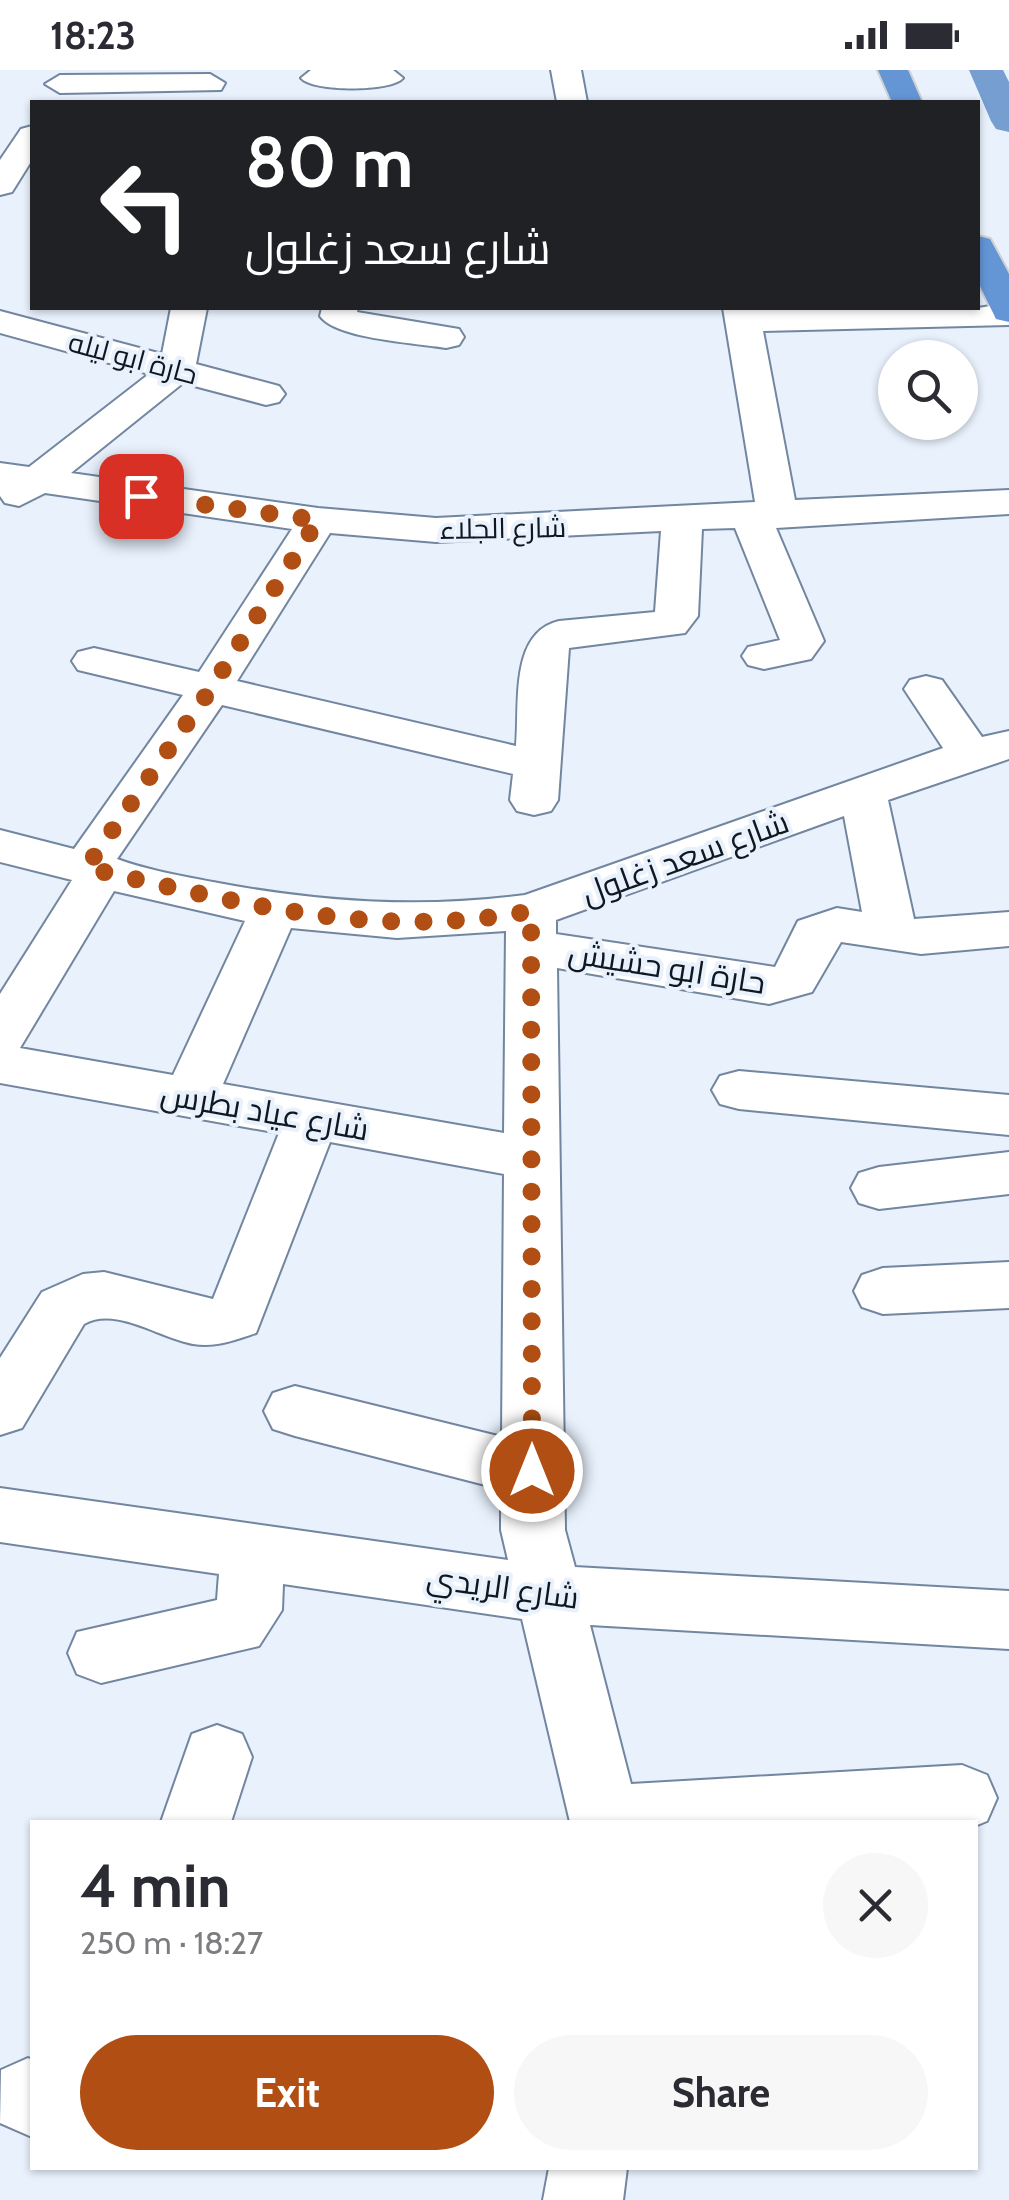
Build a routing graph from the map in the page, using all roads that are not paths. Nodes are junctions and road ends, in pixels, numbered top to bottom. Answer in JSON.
{"nodes":[{"id":1,"x":566,"y":70,"type":"edge"},
{"id":2,"x":893,"y":70,"type":"edge"},
{"id":3,"x":388,"y":78,"type":"dead end"},
{"id":4,"x":315,"y":83,"type":"edge"},
{"id":5,"x":210,"y":84,"type":"dead end"},
{"id":6,"x":59,"y":85,"type":"edge"},
{"id":7,"x":572,"y":100,"type":"edge"},
{"id":8,"x":906,"y":100,"type":"edge"},
{"id":9,"x":27,"y":120,"type":"edge"},
{"id":10,"x":0,"y":185,"type":"edge"},
{"id":11,"x":0,"y":204,"type":"edge"},
{"id":12,"x":30,"y":204,"type":"edge"},
{"id":13,"x":980,"y":252,"type":"edge"},
{"id":14,"x":189,"y":310,"type":"edge"},
{"id":15,"x":340,"y":310,"type":"edge"},
{"id":16,"x":427,"y":310,"type":"edge"},
{"id":17,"x":1009,"y":312,"type":"edge"},
{"id":18,"x":742,"y":314,"type":"edge"},
{"id":19,"x":482,"y":318,"type":"dead end"},
{"id":20,"x":0,"y":322,"type":"edge"},
{"id":21,"x":67,"y":323,"type":"edge"},
{"id":22,"x":446,"y":337,"type":"dead end"},
{"id":23,"x":175,"y":370,"type":"junction"},
{"id":24,"x":266,"y":394,"type":"dead end"},
{"id":25,"x":18,"y":478,"type":"edge"},
{"id":26,"x":1009,"y":502,"type":"edge"},
{"id":27,"x":0,"y":508,"type":"edge"},
{"id":28,"x":764,"y":517,"type":"junction"},
{"id":29,"x":318,"y":520,"type":"junction"},
{"id":30,"x":682,"y":521,"type":"junction"},
{"id":31,"x":764,"y":656,"type":"dead end"},
{"id":32,"x":94,"y":662,"type":"dead end"},
{"id":33,"x":926,"y":688,"type":"dead end"},
{"id":34,"x":210,"y":690,"type":"junction"},
{"id":35,"x":990,"y":750,"type":"edge"},
{"id":36,"x":862,"y":794,"type":"junction"},
{"id":37,"x":0,"y":846,"type":"edge"},
{"id":38,"x":94,"y":870,"type":"junction"},
{"id":39,"x":274,"y":911,"type":"junction"},
{"id":40,"x":531,"y":929,"type":"junction"},
{"id":41,"x":1009,"y":929,"type":"edge"},
{"id":42,"x":892,"y":934,"type":"junction"},
{"id":43,"x":0,"y":1037,"type":"edge"},
{"id":44,"x":0,"y":1064,"type":"edge"},
{"id":45,"x":739,"y":1090,"type":"dead end"},
{"id":46,"x":190,"y":1097,"type":"junction"},
{"id":47,"x":1006,"y":1103,"type":"edge"},
{"id":48,"x":312,"y":1118,"type":"junction"},
{"id":49,"x":531,"y":1158,"type":"junction"},
{"id":50,"x":1009,"y":1173,"type":"edge"},
{"id":51,"x":879,"y":1188,"type":"dead end"},
{"id":52,"x":1009,"y":1285,"type":"edge"},
{"id":53,"x":883,"y":1291,"type":"dead end"},
{"id":54,"x":0,"y":1410,"type":"edge"},
{"id":55,"x":295,"y":1411,"type":"dead end"},
{"id":56,"x":532,"y":1471,"type":"junction"},
{"id":57,"x":0,"y":1515,"type":"edge"},
{"id":58,"x":253,"y":1552,"type":"junction"},
{"id":59,"x":546,"y":1594,"type":"junction"},
{"id":60,"x":1009,"y":1620,"type":"edge"},
{"id":61,"x":101,"y":1653,"type":"dead end"},
{"id":62,"x":218,"y":1756,"type":"dead end"},
{"id":63,"x":962,"y":1798,"type":"dead end"},
{"id":64,"x":197,"y":1820,"type":"edge"},
{"id":65,"x":605,"y":1820,"type":"edge"},
{"id":66,"x":621,"y":1820,"type":"edge"},
{"id":67,"x":588,"y":2170,"type":"edge"},
{"id":68,"x":582,"y":2200,"type":"edge"}],
"edges":[{"from":1,"to":7,"type":"street"},
{"from":2,"to":8,"type":"highway"},
{"from":3,"to":4,"type":"street"},
{"from":5,"to":6,"type":"street"},
{"from":9,"to":10,"type":"street"},
{"from":11,"to":12,"type":"street"},
{"from":13,"to":17,"type":"highway"},
{"from":14,"to":23,"type":"street"},
{"from":15,"to":22,"type":"street"},
{"from":16,"to":19,"type":"street"},
{"from":17,"to":18,"type":"street"},
{"from":18,"to":28,"type":"street"},
{"from":20,"to":21,"type":"street","name":"حارة ابو ليله"},
{"from":21,"to":23,"type":"street","name":"حارة ابو ليله"},
{"from":23,"to":24,"type":"street","name":"حارة ابو ليله"},
{"from":23,"to":25,"type":"street"},
{"from":25,"to":27,"type":"street"},
{"from":25,"to":29,"type":"street","name":"شارع الجلاء"},
{"from":26,"to":28,"type":"street","name":"شارع الجلاء"},
{"from":28,"to":30,"type":"street","name":"شارع الجلاء"},
{"from":28,"to":31,"type":"street"},
{"from":29,"to":30,"type":"street","name":"شارع الجلاء"},
{"from":29,"to":34,"type":"street"},
{"from":30,"to":34,"type":"street"},
{"from":32,"to":34,"type":"street"},
{"from":33,"to":35,"type":"street"},
{"from":34,"to":38,"type":"street"},
{"from":35,"to":36,"type":"street","name":"شارع سعد زغلول"},
{"from":36,"to":40,"type":"street","name":"شارع سعد زغلول"},
{"from":36,"to":42,"type":"street"},
{"from":37,"to":38,"type":"street","name":"شارع سعد زغلول"},
{"from":38,"to":39,"type":"street","name":"شارع سعد زغلول"},
{"from":38,"to":43,"type":"street"},
{"from":39,"to":40,"type":"street","name":"شارع سعد زغلول"},
{"from":39,"to":46,"type":"street"},
{"from":40,"to":42,"type":"street","name":"حارة ابو حشيش"},
{"from":40,"to":49,"type":"street"},
{"from":41,"to":42,"type":"street","name":"حارة ابو حشيش"},
{"from":44,"to":46,"type":"street","name":"شارع عياد بطرس"},
{"from":45,"to":47,"type":"street"},
{"from":46,"to":48,"type":"street","name":"شارع عياد بطرس"},
{"from":48,"to":49,"type":"street","name":"شارع عياد بطرس"},
{"from":48,"to":54,"type":"street"},
{"from":49,"to":56,"type":"street"},
{"from":50,"to":51,"type":"street"},
{"from":52,"to":53,"type":"street"},
{"from":55,"to":56,"type":"street"},
{"from":56,"to":59,"type":"street"},
{"from":57,"to":58,"type":"street","name":"شارع الريدي"},
{"from":58,"to":59,"type":"street","name":"شارع الريدي"},
{"from":58,"to":61,"type":"street"},
{"from":59,"to":60,"type":"street","name":"شارع الريدي"},
{"from":59,"to":65,"type":"street"},
{"from":62,"to":64,"type":"street"},
{"from":63,"to":66,"type":"street"},
{"from":67,"to":68,"type":"street"}]}
